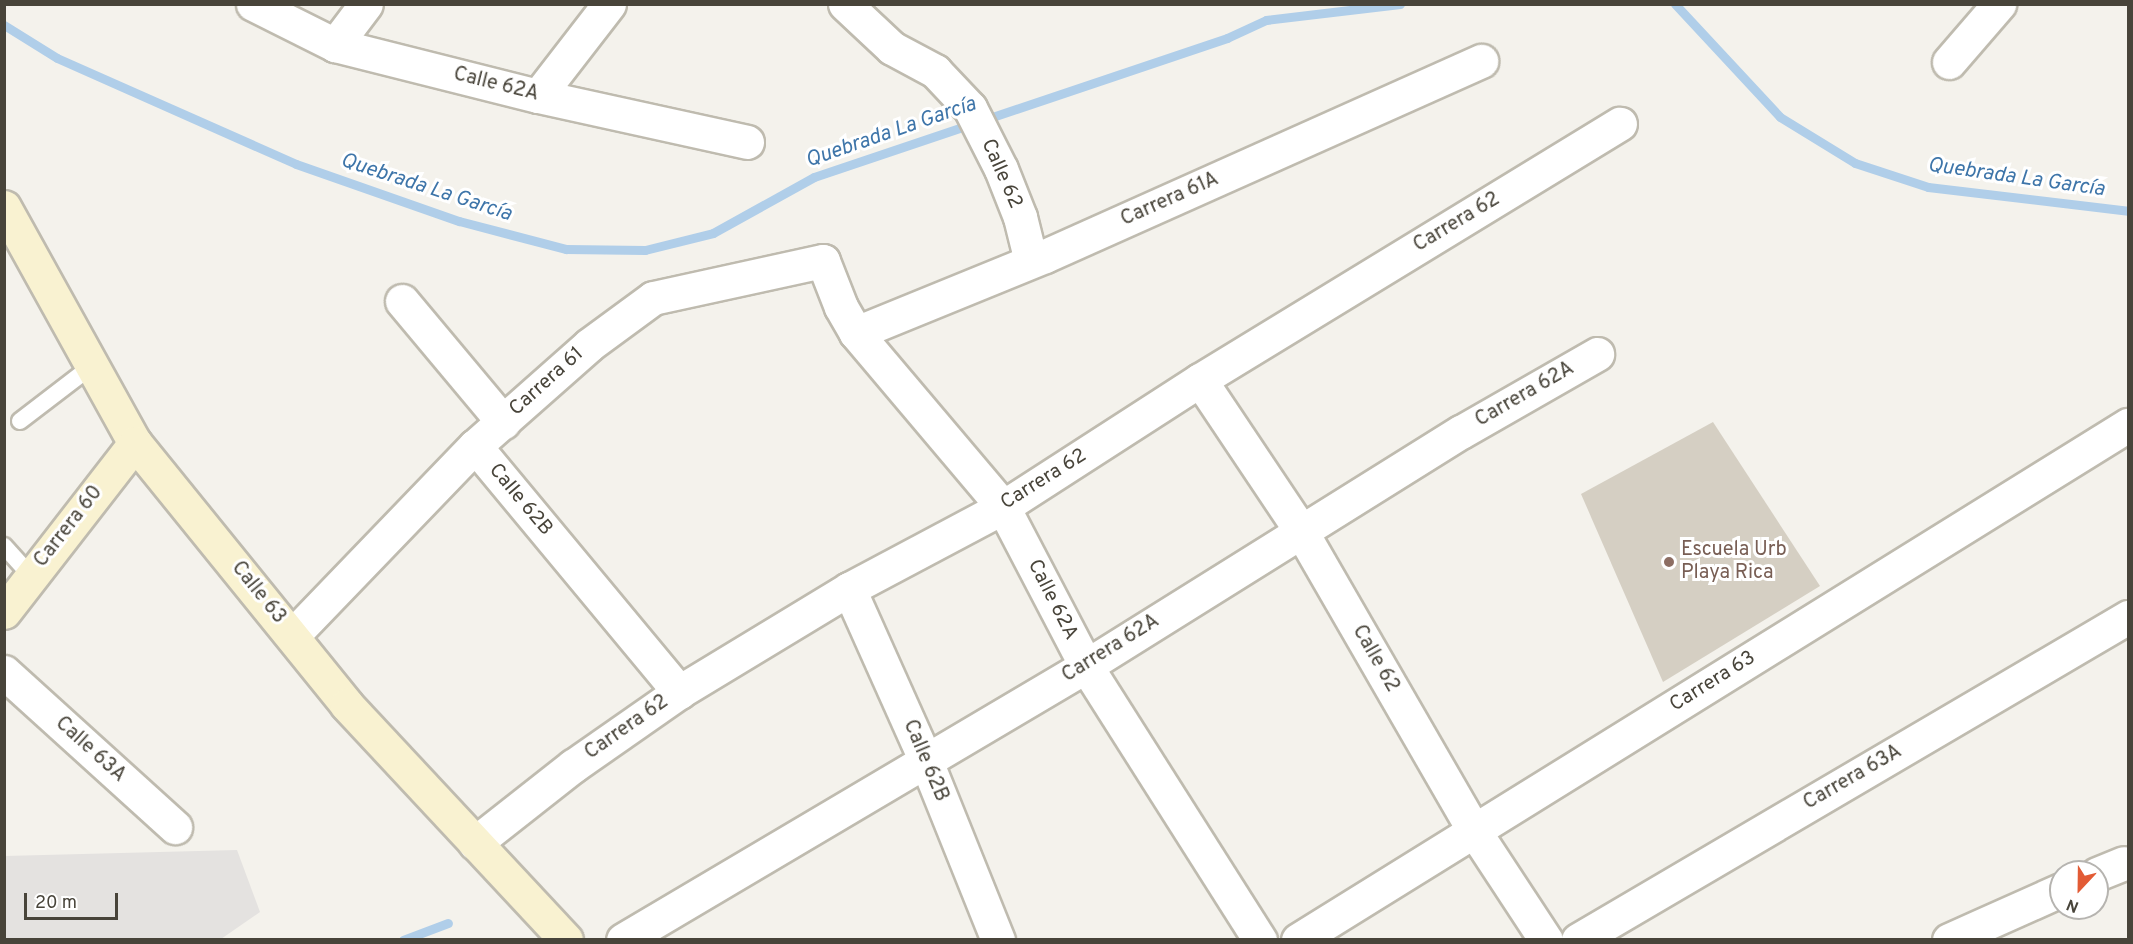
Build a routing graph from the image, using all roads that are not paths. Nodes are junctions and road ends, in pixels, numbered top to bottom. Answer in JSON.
{"nodes":[{"id":1,"x":253,"y":4,"type":"edge"},
{"id":2,"x":366,"y":4,"type":"edge"},
{"id":3,"x":609,"y":4,"type":"edge"},
{"id":4,"x":845,"y":4,"type":"edge"},
{"id":5,"x":1999,"y":4,"type":"edge"},
{"id":6,"x":335,"y":45,"type":"junction"},
{"id":7,"x":1481,"y":61,"type":"dead end"},
{"id":8,"x":1949,"y":62,"type":"dead end"},
{"id":9,"x":538,"y":96,"type":"junction"},
{"id":10,"x":1620,"y":124,"type":"dead end"},
{"id":11,"x":747,"y":142,"type":"dead end"},
{"id":12,"x":4,"y":207,"type":"edge"},
{"id":13,"x":1031,"y":261,"type":"junction"},
{"id":14,"x":402,"y":301,"type":"dead end"},
{"id":15,"x":849,"y":320,"type":"junction"},
{"id":16,"x":1597,"y":354,"type":"dead end"},
{"id":17,"x":92,"y":366,"type":"junction"},
{"id":18,"x":1200,"y":380,"type":"junction"},
{"id":19,"x":20,"y":421,"type":"dead end"},
{"id":20,"x":502,"y":422,"type":"junction"},
{"id":21,"x":2128,"y":425,"type":"edge"},
{"id":22,"x":135,"y":443,"type":"junction"},
{"id":23,"x":475,"y":446,"type":"junction"},
{"id":24,"x":1003,"y":507,"type":"junction"},
{"id":25,"x":1301,"y":531,"type":"junction"},
{"id":26,"x":4,"y":546,"type":"edge"},
{"id":27,"x":30,"y":575,"type":"junction"},
{"id":28,"x":849,"y":589,"type":"junction"},
{"id":29,"x":4,"y":612,"type":"edge"},
{"id":30,"x":2128,"y":617,"type":"edge"},
{"id":31,"x":292,"y":636,"type":"junction"},
{"id":32,"x":1086,"y":666,"type":"junction"},
{"id":33,"x":4,"y":672,"type":"edge"},
{"id":34,"x":679,"y":692,"type":"junction"},
{"id":35,"x":926,"y":761,"type":"junction"},
{"id":36,"x":175,"y":827,"type":"dead end"},
{"id":37,"x":1473,"y":830,"type":"junction"},
{"id":38,"x":475,"y":843,"type":"junction"},
{"id":39,"x":2049,"y":895,"type":"edge"},
{"id":40,"x":995,"y":938,"type":"edge"},
{"id":41,"x":566,"y":939,"type":"edge"},
{"id":42,"x":622,"y":939,"type":"edge"},
{"id":43,"x":1260,"y":939,"type":"edge"},
{"id":44,"x":1298,"y":939,"type":"edge"},
{"id":45,"x":1546,"y":939,"type":"edge"},
{"id":46,"x":1578,"y":939,"type":"edge"},
{"id":47,"x":1948,"y":939,"type":"edge"}],
"edges":[{"from":1,"to":6,"type":"street","name":"Calle 62A"},
{"from":2,"to":6,"type":"street"},
{"from":3,"to":9,"type":"street"},
{"from":4,"to":13,"type":"street","name":"Calle 62"},
{"from":5,"to":8,"type":"street"},
{"from":6,"to":9,"type":"street","name":"Calle 62A"},
{"from":7,"to":13,"type":"street","name":"Carrera 61A"},
{"from":9,"to":11,"type":"street","name":"Calle 62A"},
{"from":10,"to":18,"type":"street","name":"Carrera 62"},
{"from":12,"to":17,"type":"street","name":"Calle 63"},
{"from":13,"to":15,"type":"street","name":"Carrera 61A"},
{"from":14,"to":20,"type":"street"},
{"from":15,"to":20,"type":"street","name":"Carrera 61"},
{"from":15,"to":24,"type":"street","name":"Calle 62A"},
{"from":16,"to":25,"type":"street","name":"Carrera 62A"},
{"from":17,"to":19,"type":"lane"},
{"from":17,"to":22,"type":"street","name":"Calle 63"},
{"from":18,"to":24,"type":"street","name":"Carrera 62"},
{"from":18,"to":25,"type":"street","name":"Calle 62"},
{"from":20,"to":23,"type":"street","name":"Carrera 61"},
{"from":21,"to":37,"type":"street","name":"Carrera 63"},
{"from":22,"to":27,"type":"street","name":"Carrera 60"},
{"from":22,"to":31,"type":"street","name":"Calle 63"},
{"from":23,"to":31,"type":"street","name":"Carrera 61"},
{"from":23,"to":34,"type":"street","name":"Calle 62B"},
{"from":24,"to":28,"type":"street","name":"Carrera 62"},
{"from":24,"to":32,"type":"street","name":"Calle 62A"},
{"from":25,"to":32,"type":"street","name":"Carrera 62A"},
{"from":25,"to":37,"type":"street","name":"Calle 62"},
{"from":26,"to":27,"type":"lane"},
{"from":27,"to":29,"type":"street","name":"Carrera 60"},
{"from":28,"to":34,"type":"street","name":"Carrera 62"},
{"from":28,"to":35,"type":"street","name":"Calle 62B"},
{"from":30,"to":46,"type":"street","name":"Carrera 63A"},
{"from":31,"to":38,"type":"street","name":"Calle 63"},
{"from":32,"to":35,"type":"street","name":"Carrera 62A"},
{"from":32,"to":43,"type":"street","name":"Calle 62A"},
{"from":33,"to":36,"type":"street","name":"Calle 63A"},
{"from":34,"to":38,"type":"street","name":"Carrera 62"},
{"from":35,"to":40,"type":"street","name":"Calle 62B"},
{"from":35,"to":42,"type":"street","name":"Carrera 62A"},
{"from":37,"to":44,"type":"street","name":"Carrera 63"},
{"from":37,"to":45,"type":"street","name":"Calle 62"},
{"from":38,"to":41,"type":"street","name":"Calle 63"},
{"from":39,"to":47,"type":"street"}]}
